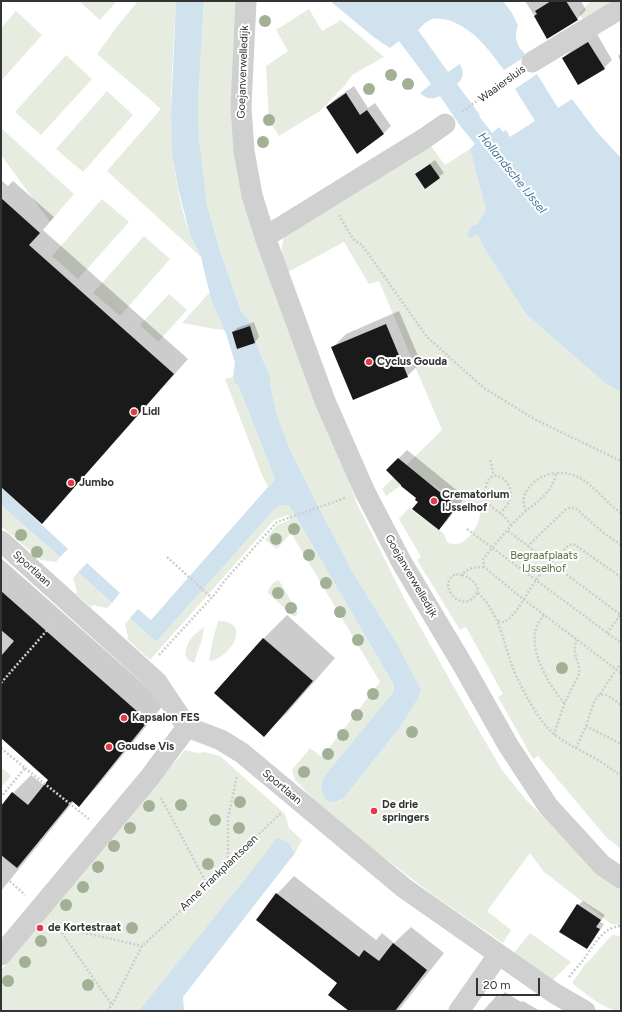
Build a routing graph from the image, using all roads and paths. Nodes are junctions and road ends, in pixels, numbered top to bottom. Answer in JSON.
{"nodes":[{"id":1,"x":246,"y":1,"type":"edge"},
{"id":2,"x":621,"y":8,"type":"edge"},
{"id":3,"x":532,"y":62,"type":"joint"},
{"id":4,"x":473,"y":105,"type":"dead end"},
{"id":5,"x":445,"y":124,"type":"dead end"},
{"id":6,"x":329,"y":196,"type":"junction"},
{"id":7,"x":265,"y":237,"type":"junction"},
{"id":8,"x":490,"y":460,"type":"dead end"},
{"id":9,"x":621,"y":461,"type":"edge"},
{"id":10,"x":556,"y":473,"type":"junction"},
{"id":11,"x":494,"y":476,"type":"junction"},
{"id":12,"x":348,"y":497,"type":"dead end"},
{"id":13,"x":526,"y":511,"type":"junction"},
{"id":14,"x":621,"y":513,"type":"edge"},
{"id":15,"x":500,"y":514,"type":"junction"},
{"id":16,"x":512,"y":526,"type":"junction"},
{"id":17,"x":466,"y":529,"type":"dead end"},
{"id":18,"x":508,"y":531,"type":"junction"},
{"id":19,"x":1,"y":541,"type":"edge"},
{"id":20,"x":528,"y":546,"type":"junction"},
{"id":21,"x":621,"y":546,"type":"edge"},
{"id":22,"x":493,"y":548,"type":"junction"},
{"id":23,"x":167,"y":557,"type":"dead end"},
{"id":24,"x":550,"y":562,"type":"junction"},
{"id":25,"x":484,"y":567,"type":"junction"},
{"id":26,"x":462,"y":575,"type":"junction"},
{"id":27,"x":621,"y":577,"type":"edge"},
{"id":28,"x":536,"y":580,"type":"junction"},
{"id":29,"x":477,"y":592,"type":"junction"},
{"id":30,"x":212,"y":598,"type":"junction"},
{"id":31,"x":523,"y":599,"type":"junction"},
{"id":32,"x":71,"y":603,"type":"junction"},
{"id":33,"x":621,"y":614,"type":"edge"},
{"id":34,"x":544,"y":615,"type":"junction"},
{"id":35,"x":497,"y":621,"type":"junction"},
{"id":36,"x":607,"y":633,"type":"junction"},
{"id":37,"x":577,"y":640,"type":"junction"},
{"id":38,"x":621,"y":643,"type":"edge"},
{"id":39,"x":621,"y":663,"type":"edge"},
{"id":40,"x":145,"y":670,"type":"junction"},
{"id":41,"x":616,"y":670,"type":"junction"},
{"id":42,"x":621,"y":673,"type":"edge"},
{"id":43,"x":1,"y":683,"type":"edge"},
{"id":44,"x":599,"y":695,"type":"junction"},
{"id":45,"x":565,"y":704,"type":"junction"},
{"id":46,"x":621,"y":705,"type":"edge"},
{"id":47,"x":586,"y":726,"type":"junction"},
{"id":48,"x":187,"y":727,"type":"junction"},
{"id":49,"x":554,"y":735,"type":"junction"},
{"id":50,"x":621,"y":744,"type":"edge"},
{"id":51,"x":1,"y":748,"type":"edge"},
{"id":52,"x":576,"y":748,"type":"junction"},
{"id":53,"x":242,"y":753,"type":"junction"},
{"id":54,"x":25,"y":768,"type":"junction"},
{"id":55,"x":621,"y":776,"type":"edge"},
{"id":56,"x":150,"y":777,"type":"junction"},
{"id":57,"x":1,"y":797,"type":"edge"},
{"id":58,"x":296,"y":799,"type":"junction"},
{"id":59,"x":104,"y":832,"type":"junction"},
{"id":60,"x":228,"y":863,"type":"junction"},
{"id":61,"x":1,"y":873,"type":"edge"},
{"id":62,"x":621,"y":878,"type":"edge"},
{"id":63,"x":208,"y":886,"type":"junction"},
{"id":64,"x":40,"y":908,"type":"junction"},
{"id":65,"x":621,"y":926,"type":"edge"},
{"id":66,"x":59,"y":927,"type":"junction"},
{"id":67,"x":142,"y":946,"type":"junction"},
{"id":68,"x":498,"y":955,"type":"junction"},
{"id":69,"x":1,"y":956,"type":"edge"},
{"id":70,"x":554,"y":993,"type":"junction"},
{"id":71,"x":112,"y":1005,"type":"junction"},
{"id":72,"x":107,"y":1011,"type":"edge"},
{"id":73,"x":459,"y":1011,"type":"edge"},
{"id":74,"x":585,"y":1011,"type":"edge"}],
"edges":[{"from":1,"to":7,"type":"street","name":"Goejanverwelledijk"},
{"from":2,"to":3,"type":"street"},
{"from":3,"to":4,"type":"path","name":"Waaiersluis"},
{"from":5,"to":6,"type":"street"},
{"from":6,"to":7,"type":"street"},
{"from":6,"to":9,"type":"path"},
{"from":7,"to":62,"type":"street","name":"Goejanverwelledijk"},
{"from":8,"to":11,"type":"path"},
{"from":10,"to":13,"type":"path"},
{"from":10,"to":13,"type":"path"},
{"from":10,"to":14,"type":"path"},
{"from":11,"to":15,"type":"path"},
{"from":11,"to":15,"type":"path"},
{"from":12,"to":30,"type":"path"},
{"from":13,"to":16,"type":"path"},
{"from":15,"to":16,"type":"path"},
{"from":16,"to":18,"type":"path"},
{"from":17,"to":22,"type":"path"},
{"from":18,"to":20,"type":"path"},
{"from":18,"to":22,"type":"path"},
{"from":19,"to":32,"type":"street","name":"Sportlaan"},
{"from":20,"to":21,"type":"path"},
{"from":20,"to":24,"type":"path"},
{"from":22,"to":25,"type":"path"},
{"from":22,"to":28,"type":"path"},
{"from":23,"to":30,"type":"path"},
{"from":24,"to":27,"type":"path"},
{"from":24,"to":28,"type":"path"},
{"from":24,"to":33,"type":"path"},
{"from":25,"to":26,"type":"path"},
{"from":25,"to":31,"type":"path"},
{"from":26,"to":29,"type":"path"},
{"from":26,"to":29,"type":"path"},
{"from":28,"to":31,"type":"path"},
{"from":28,"to":36,"type":"path"},
{"from":29,"to":35,"type":"path"},
{"from":30,"to":40,"type":"path"},
{"from":31,"to":34,"type":"path"},
{"from":31,"to":35,"type":"path"},
{"from":32,"to":40,"type":"street","name":"Sportlaan"},
{"from":32,"to":43,"type":"path"},
{"from":33,"to":36,"type":"path"},
{"from":34,"to":37,"type":"path"},
{"from":34,"to":45,"type":"path"},
{"from":35,"to":49,"type":"path"},
{"from":36,"to":38,"type":"path"},
{"from":37,"to":41,"type":"path"},
{"from":37,"to":45,"type":"path"},
{"from":39,"to":41,"type":"path"},
{"from":40,"to":48,"type":"street","name":"Sportlaan"},
{"from":41,"to":42,"type":"path"},
{"from":41,"to":44,"type":"path"},
{"from":44,"to":46,"type":"path"},
{"from":44,"to":47,"type":"path"},
{"from":45,"to":49,"type":"path"},
{"from":47,"to":50,"type":"path"},
{"from":47,"to":52,"type":"path"},
{"from":48,"to":53,"type":"street","name":"Sportlaan"},
{"from":48,"to":56,"type":"street"},
{"from":49,"to":52,"type":"path"},
{"from":51,"to":54,"type":"path"},
{"from":52,"to":55,"type":"path"},
{"from":53,"to":58,"type":"street","name":"Sportlaan"},
{"from":53,"to":60,"type":"path"},
{"from":54,"to":57,"type":"path"},
{"from":54,"to":59,"type":"path"},
{"from":56,"to":59,"type":"street"},
{"from":56,"to":63,"type":"path"},
{"from":58,"to":60,"type":"path","name":"Anne Frankplantsoen"},
{"from":58,"to":68,"type":"street","name":"Sportlaan"},
{"from":59,"to":64,"type":"street"},
{"from":60,"to":63,"type":"path","name":"Anne Frankplantsoen"},
{"from":61,"to":64,"type":"path"},
{"from":63,"to":67,"type":"path","name":"Anne Frankplantsoen"},
{"from":64,"to":66,"type":"path"},
{"from":64,"to":69,"type":"street"},
{"from":65,"to":70,"type":"path"},
{"from":66,"to":67,"type":"path"},
{"from":66,"to":71,"type":"path"},
{"from":67,"to":71,"type":"path","name":"Anne Frankplantsoen"},
{"from":68,"to":70,"type":"street","name":"Sportlaan"},
{"from":68,"to":73,"type":"street"},
{"from":70,"to":74,"type":"street","name":"Sportlaan"},
{"from":71,"to":72,"type":"path","name":"Anne Frankplantsoen"}]}
